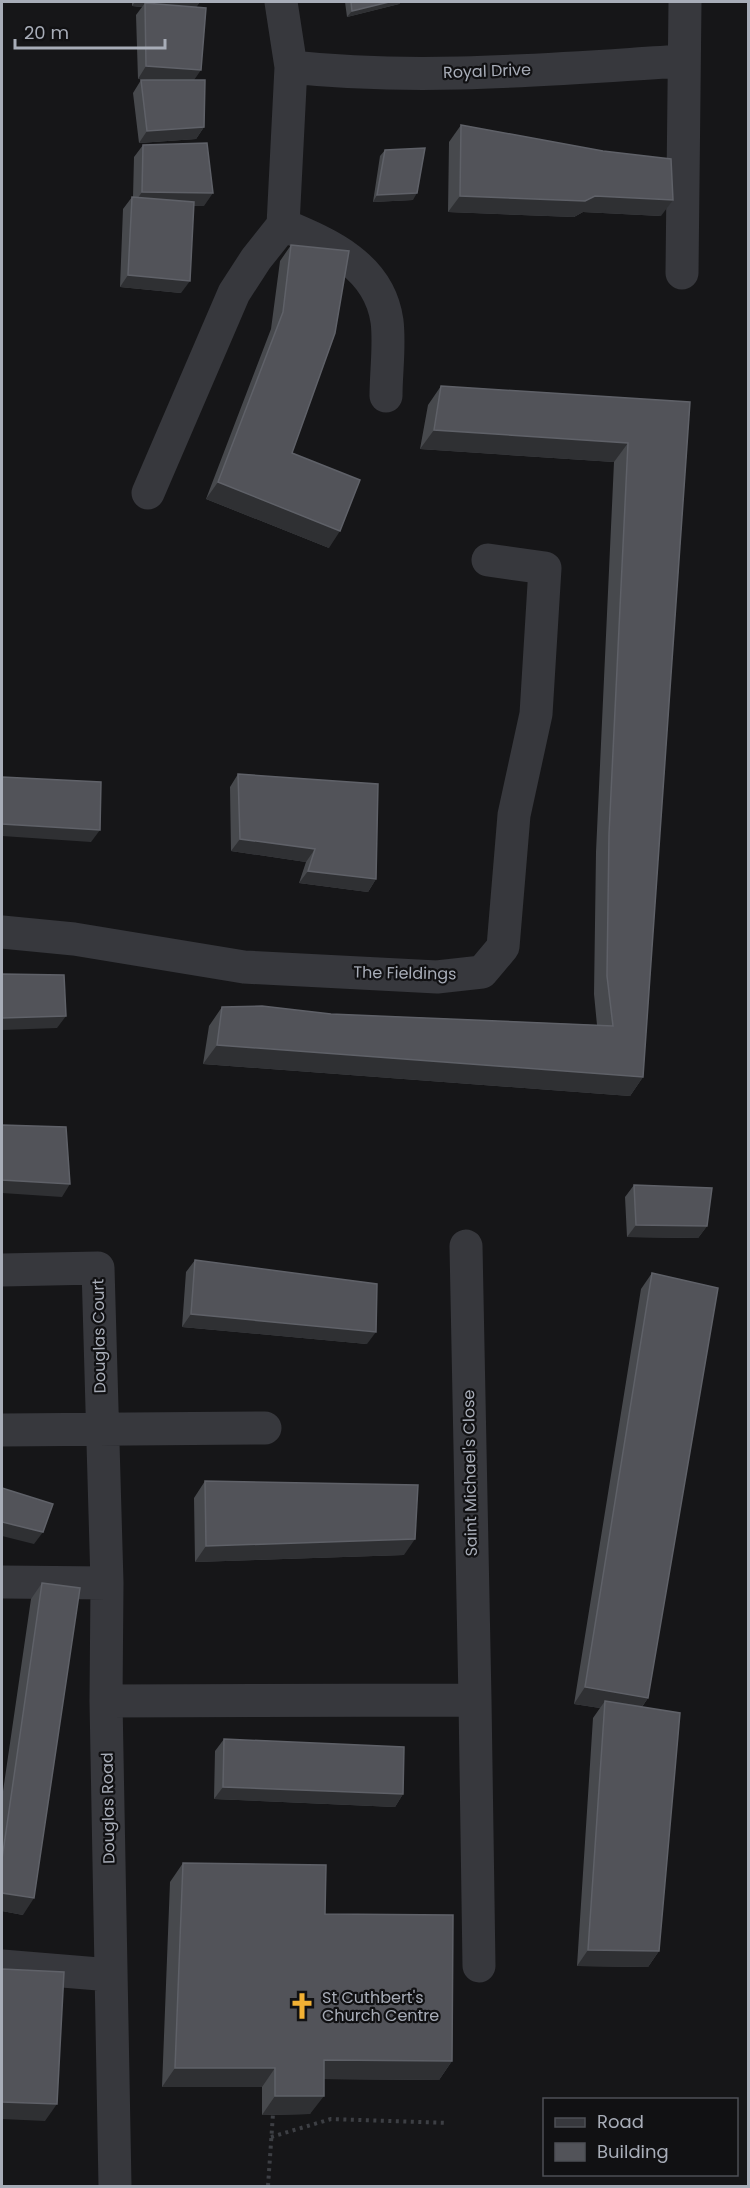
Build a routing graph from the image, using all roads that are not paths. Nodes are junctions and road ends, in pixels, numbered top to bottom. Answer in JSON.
{"nodes":[{"id":1,"x":281,"y":2,"type":"edge"},
{"id":2,"x":685,"y":2,"type":"edge"},
{"id":3,"x":683,"y":61,"type":"junction"},
{"id":4,"x":291,"y":67,"type":"junction"},
{"id":5,"x":283,"y":225,"type":"junction"},
{"id":6,"x":682,"y":273,"type":"dead end"},
{"id":7,"x":386,"y":396,"type":"dead end"},
{"id":8,"x":148,"y":494,"type":"dead end"},
{"id":9,"x":488,"y":560,"type":"dead end"},
{"id":10,"x":2,"y":932,"type":"edge"},
{"id":11,"x":466,"y":1246,"type":"dead end"},
{"id":12,"x":2,"y":1270,"type":"edge"},
{"id":13,"x":265,"y":1428,"type":"dead end"},
{"id":14,"x":101,"y":1429,"type":"junction"},
{"id":15,"x":2,"y":1430,"type":"edge"},
{"id":16,"x":2,"y":1582,"type":"edge"},
{"id":17,"x":107,"y":1583,"type":"junction"},
{"id":18,"x":475,"y":1700,"type":"junction"},
{"id":19,"x":106,"y":1701,"type":"junction"},
{"id":20,"x":2,"y":1966,"type":"edge"},
{"id":21,"x":479,"y":1966,"type":"dead end"},
{"id":22,"x":111,"y":1975,"type":"junction"},
{"id":23,"x":115,"y":2187,"type":"edge"}],
"edges":[{"from":1,"to":4,"type":"street"},
{"from":2,"to":3,"type":"street"},
{"from":3,"to":4,"type":"street","name":"Royal Drive"},
{"from":3,"to":6,"type":"street"},
{"from":4,"to":5,"type":"street"},
{"from":5,"to":7,"type":"street"},
{"from":5,"to":8,"type":"street"},
{"from":9,"to":10,"type":"street","name":"The Fieldings"},
{"from":11,"to":18,"type":"street","name":"Saint Michael's Close"},
{"from":12,"to":14,"type":"street","name":"Douglas Court"},
{"from":13,"to":14,"type":"street"},
{"from":14,"to":15,"type":"street"},
{"from":14,"to":17,"type":"street","name":"Douglas Road"},
{"from":16,"to":17,"type":"street"},
{"from":17,"to":19,"type":"street","name":"Douglas Road"},
{"from":18,"to":19,"type":"street"},
{"from":18,"to":21,"type":"street","name":"Saint Michael's Close"},
{"from":19,"to":22,"type":"street","name":"Douglas Road"},
{"from":20,"to":22,"type":"street"},
{"from":22,"to":23,"type":"street","name":"Douglas Road"}]}
